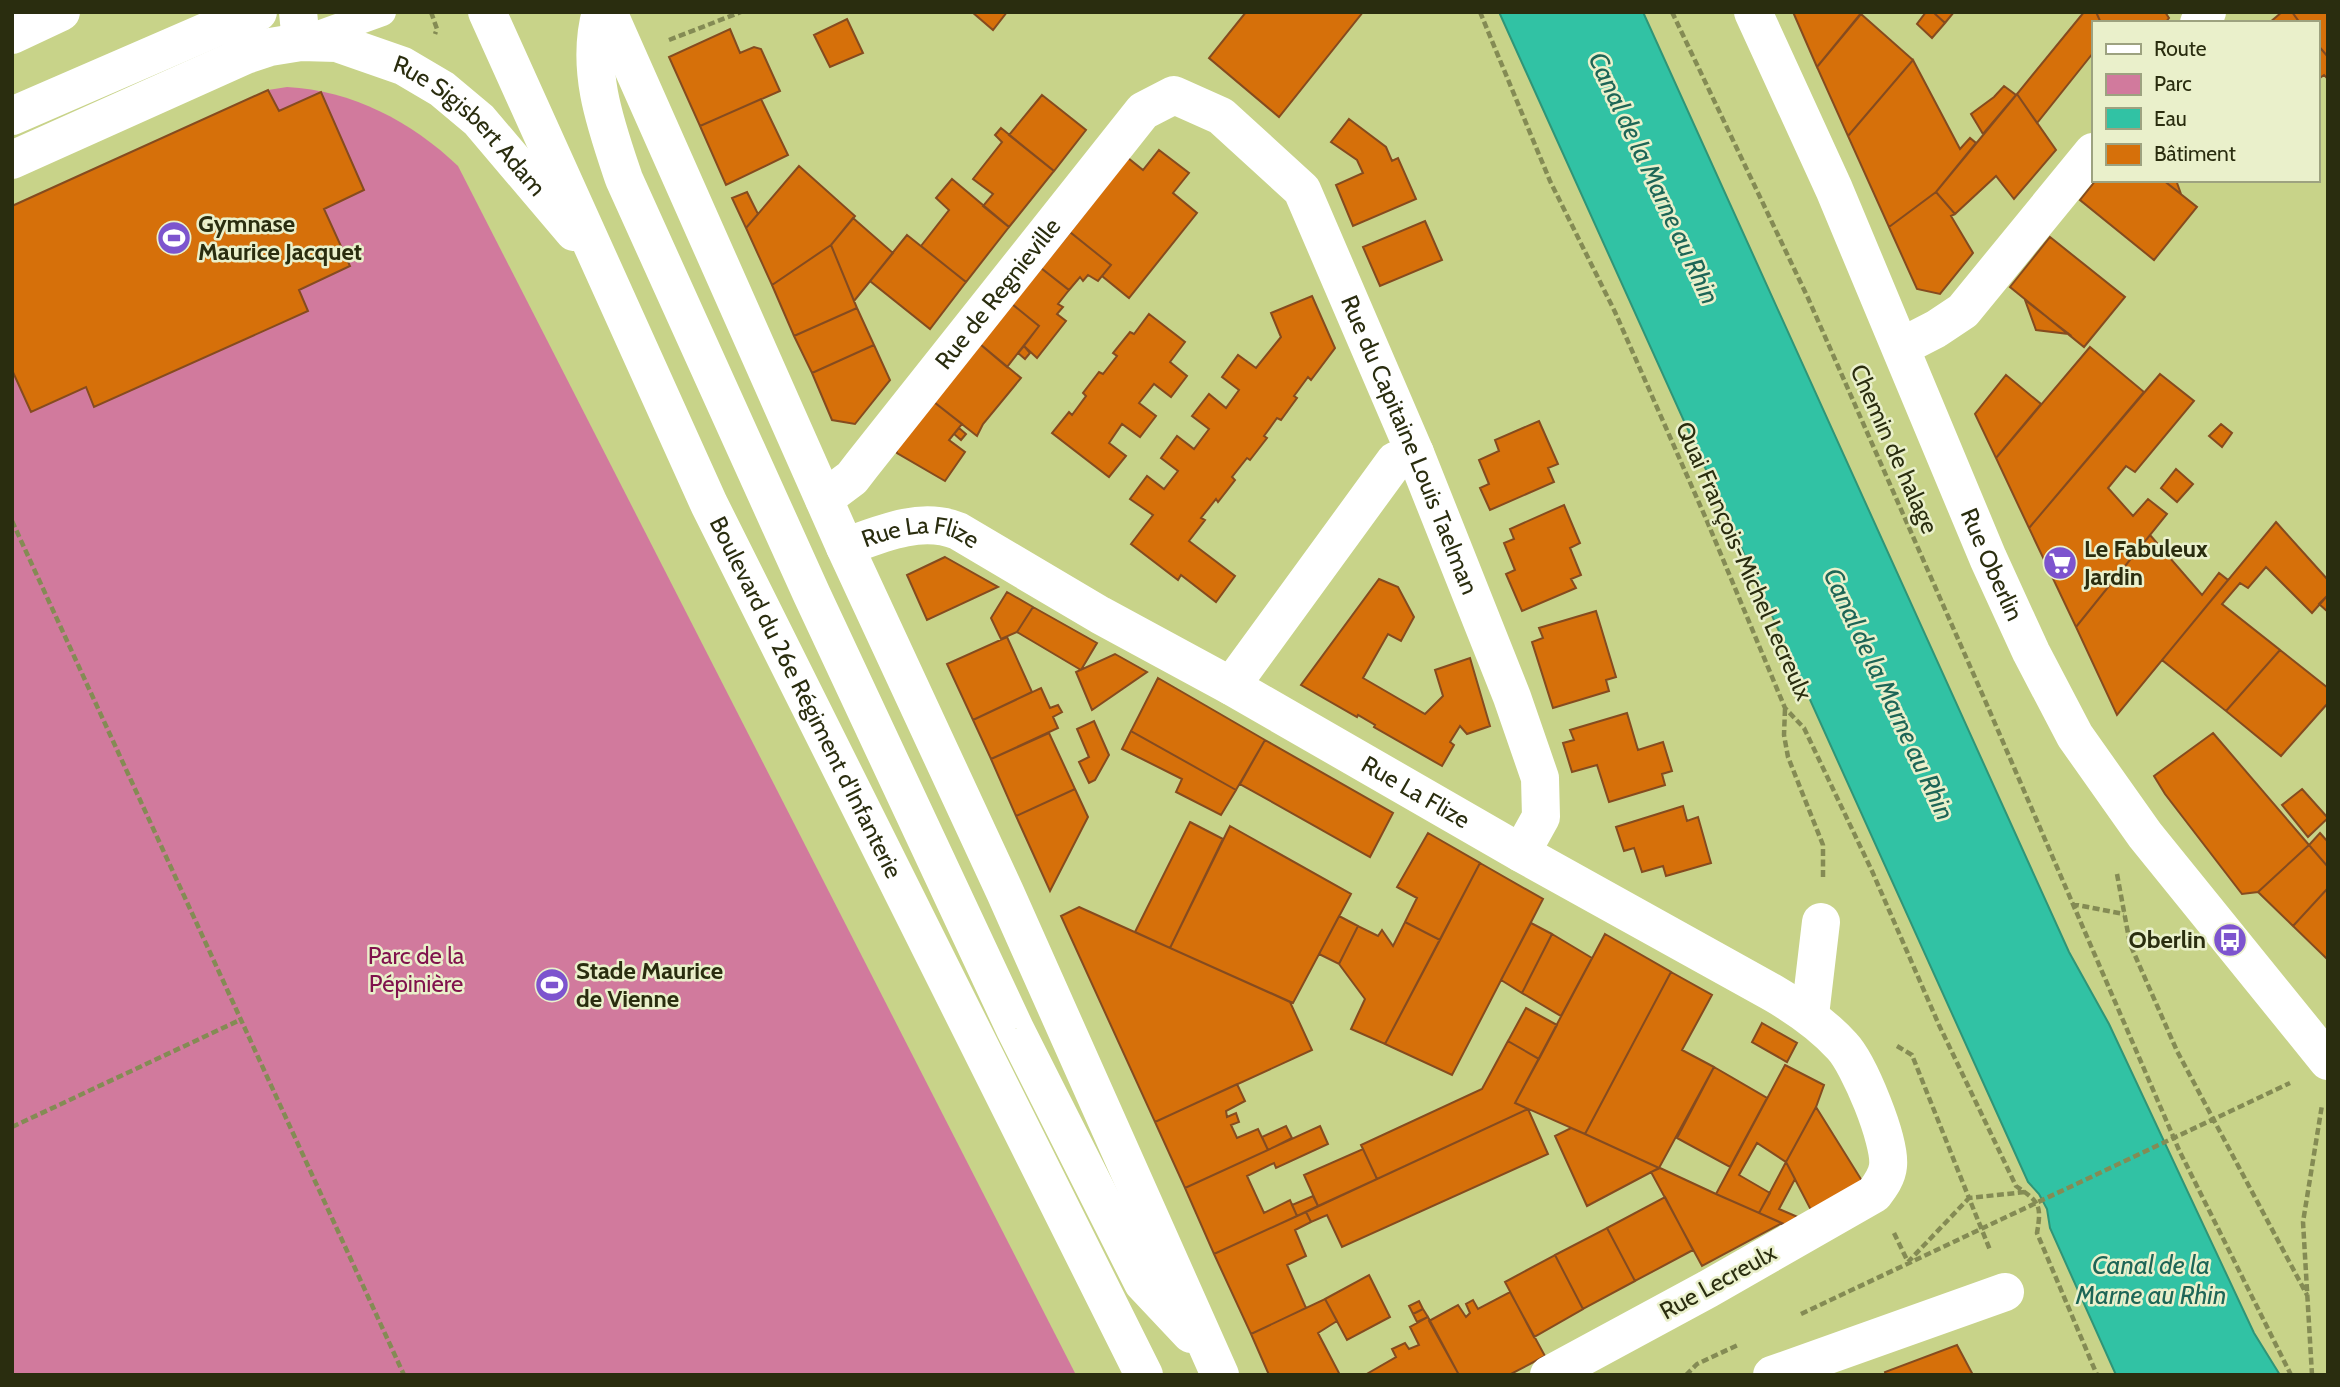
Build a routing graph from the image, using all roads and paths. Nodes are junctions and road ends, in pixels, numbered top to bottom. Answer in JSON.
{"nodes":[{"id":1,"x":61,"y":12,"type":"edge"},
{"id":2,"x":258,"y":12,"type":"edge"},
{"id":3,"x":382,"y":12,"type":"edge"},
{"id":4,"x":487,"y":12,"type":"edge"},
{"id":5,"x":601,"y":12,"type":"edge"},
{"id":6,"x":608,"y":12,"type":"edge"},
{"id":7,"x":741,"y":12,"type":"edge"},
{"id":8,"x":1480,"y":12,"type":"edge"},
{"id":9,"x":1672,"y":12,"type":"edge"},
{"id":10,"x":1753,"y":12,"type":"edge"},
{"id":11,"x":300,"y":27,"type":"edge"},
{"id":12,"x":12,"y":34,"type":"edge"},
{"id":13,"x":626,"y":57,"type":"junction"},
{"id":14,"x":1174,"y":94,"type":"joint"},
{"id":15,"x":12,"y":116,"type":"edge"},
{"id":16,"x":2092,"y":153,"type":"edge"},
{"id":17,"x":12,"y":160,"type":"edge"},
{"id":18,"x":604,"y":269,"type":"junction"},
{"id":19,"x":1901,"y":347,"type":"junction"},
{"id":20,"x":1415,"y":453,"type":"junction"},
{"id":21,"x":824,"y":499,"type":"junction"},
{"id":22,"x":12,"y":521,"type":"edge"},
{"id":23,"x":845,"y":547,"type":"junction"},
{"id":24,"x":1231,"y":686,"type":"junction"},
{"id":25,"x":1785,"y":708,"type":"junction"},
{"id":26,"x":1521,"y":853,"type":"junction"},
{"id":27,"x":2072,"y":904,"type":"junction"},
{"id":28,"x":1821,"y":922,"type":"joint"},
{"id":29,"x":242,"y":1019,"type":"junction"},
{"id":30,"x":1824,"y":1028,"type":"junction"},
{"id":31,"x":2324,"y":1059,"type":"edge"},
{"id":32,"x":2278,"y":1090,"type":"dead end"},
{"id":33,"x":2214,"y":1118,"type":"junction"},
{"id":34,"x":12,"y":1127,"type":"edge"},
{"id":35,"x":1883,"y":1183,"type":"joint"},
{"id":36,"x":2025,"y":1192,"type":"junction"},
{"id":37,"x":1969,"y":1198,"type":"junction"},
{"id":38,"x":1983,"y":1230,"type":"junction"},
{"id":39,"x":1908,"y":1262,"type":"junction"},
{"id":40,"x":2005,"y":1292,"type":"joint"},
{"id":41,"x":2307,"y":1295,"type":"junction"},
{"id":42,"x":1796,"y":1316,"type":"dead end"},
{"id":43,"x":1747,"y":1340,"type":"dead end"},
{"id":44,"x":1216,"y":1365,"type":"edge"},
{"id":45,"x":404,"y":1375,"type":"edge"},
{"id":46,"x":1144,"y":1375,"type":"edge"},
{"id":47,"x":1549,"y":1375,"type":"edge"},
{"id":48,"x":1686,"y":1375,"type":"edge"},
{"id":49,"x":1772,"y":1375,"type":"edge"},
{"id":50,"x":2096,"y":1375,"type":"edge"},
{"id":51,"x":2291,"y":1375,"type":"edge"},
{"id":52,"x":2312,"y":1375,"type":"edge"}],
"edges":[{"from":1,"to":12,"type":"main road"},
{"from":2,"to":15,"type":"main road"},
{"from":3,"to":11,"type":"lane"},
{"from":4,"to":18,"type":"main road","name":"Boulevard du 26e Régiment d'Infanterie"},
{"from":5,"to":44,"type":"main road"},
{"from":6,"to":13,"type":"main road"},
{"from":7,"to":13,"type":"path"},
{"from":8,"to":25,"type":"path","name":"Quai François-Michel Lecreulx"},
{"from":9,"to":27,"type":"path","name":"Chemin de halage"},
{"from":10,"to":19,"type":"main road","name":"Rue Oberlin"},
{"from":11,"to":17,"type":"main road","name":"Rue Sigisbert Adam"},
{"from":11,"to":18,"type":"main road","name":"Rue Sigisbert Adam"},
{"from":13,"to":21,"type":"main road"},
{"from":14,"to":20,"type":"main road","name":"Rue du Capitaine Louis Taelman"},
{"from":14,"to":21,"type":"main road","name":"Rue de Regnieville"},
{"from":16,"to":19,"type":"main road"},
{"from":18,"to":46,"type":"main road","name":"Boulevard du 26e Régiment d'Infanterie"},
{"from":19,"to":31,"type":"main road","name":"Rue Oberlin"},
{"from":20,"to":24,"type":"main road"},
{"from":20,"to":26,"type":"main road","name":"Rue du Capitaine Louis Taelman"},
{"from":21,"to":23,"type":"main road"},
{"from":22,"to":29,"type":"path"},
{"from":23,"to":24,"type":"main road","name":"Rue La Flize"},
{"from":23,"to":44,"type":"main road"},
{"from":24,"to":26,"type":"main road","name":"Rue La Flize"},
{"from":25,"to":28,"type":"path"},
{"from":25,"to":36,"type":"path","name":"Quai François-Michel Lecreulx"},
{"from":26,"to":30,"type":"main road","name":"Rue La Flize"},
{"from":27,"to":33,"type":"path"},
{"from":27,"to":51,"type":"path","name":"Chemin de halage"},
{"from":28,"to":30,"type":"main road"},
{"from":29,"to":34,"type":"path"},
{"from":29,"to":45,"type":"path"},
{"from":30,"to":35,"type":"main road","name":"Rue La Flize"},
{"from":30,"to":37,"type":"path"},
{"from":31,"to":41,"type":"path"},
{"from":32,"to":33,"type":"path"},
{"from":33,"to":38,"type":"path"},
{"from":33,"to":41,"type":"path"},
{"from":35,"to":47,"type":"main road","name":"Rue Lecreulx"},
{"from":36,"to":37,"type":"path"},
{"from":36,"to":50,"type":"path","name":"Quai François-Michel Lecreulx"},
{"from":37,"to":38,"type":"path"},
{"from":37,"to":39,"type":"path"},
{"from":38,"to":39,"type":"path"},
{"from":38,"to":40,"type":"path"},
{"from":39,"to":42,"type":"path"},
{"from":40,"to":49,"type":"main road"},
{"from":41,"to":52,"type":"path"},
{"from":43,"to":48,"type":"path"}]}
